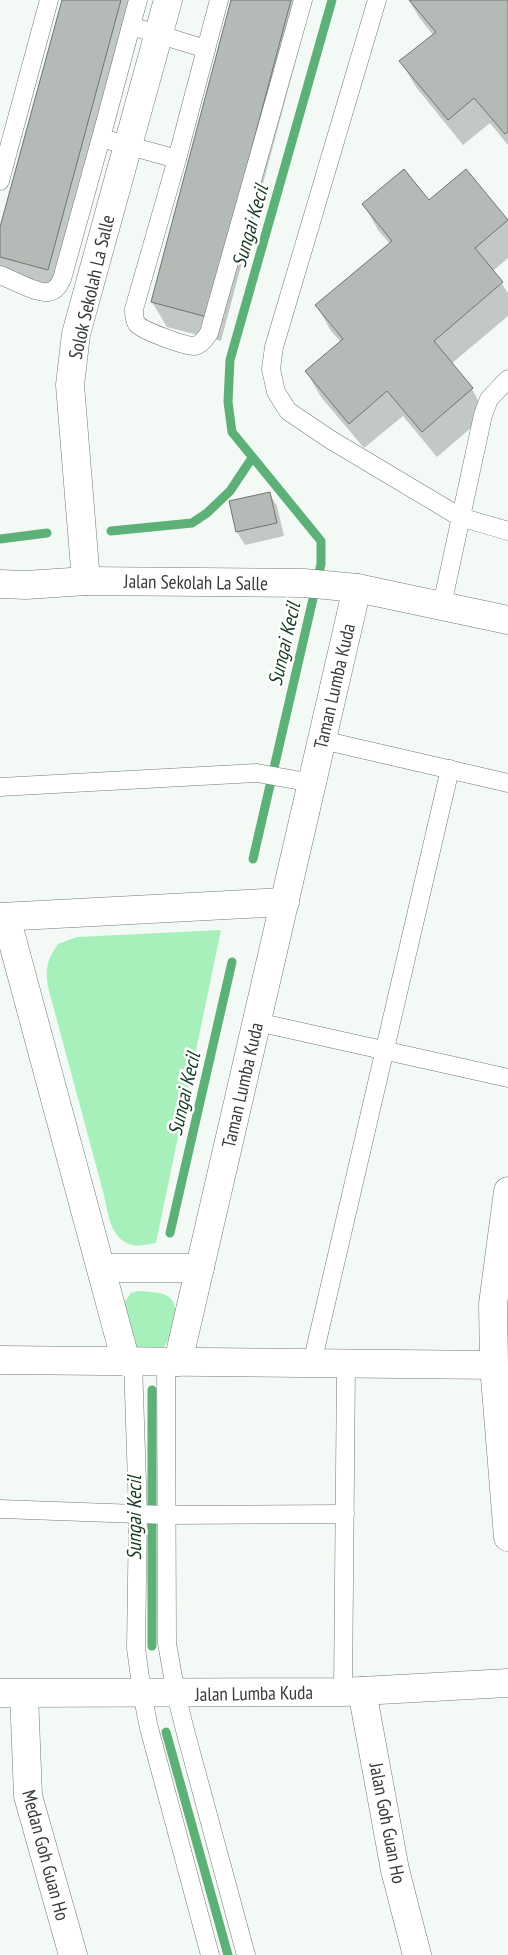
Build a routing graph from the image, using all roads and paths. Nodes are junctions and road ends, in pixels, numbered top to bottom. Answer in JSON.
{"nodes":[{"id":1,"x":50,"y":0,"type":"edge"},
{"id":2,"x":138,"y":0,"type":"edge"},
{"id":3,"x":168,"y":0,"type":"edge"},
{"id":4,"x":219,"y":0,"type":"edge"},
{"id":5,"x":304,"y":0,"type":"edge"},
{"id":6,"x":377,"y":0,"type":"edge"},
{"id":7,"x":131,"y":26,"type":"junction"},
{"id":8,"x":159,"y":35,"type":"junction"},
{"id":9,"x":206,"y":49,"type":"junction"},
{"id":10,"x":114,"y":142,"type":"junction"},
{"id":11,"x":177,"y":159,"type":"junction"},
{"id":12,"x":0,"y":181,"type":"edge"},
{"id":13,"x":0,"y":275,"type":"edge"},
{"id":14,"x":508,"y":379,"type":"edge"},
{"id":15,"x":460,"y":517,"type":"junction"},
{"id":16,"x":508,"y":531,"type":"edge"},
{"id":17,"x":86,"y":581,"type":"junction"},
{"id":18,"x":0,"y":584,"type":"edge"},
{"id":19,"x":357,"y":588,"type":"junction"},
{"id":20,"x":442,"y":605,"type":"junction"},
{"id":21,"x":508,"y":620,"type":"edge"},
{"id":22,"x":322,"y":740,"type":"junction"},
{"id":23,"x":450,"y":770,"type":"junction"},
{"id":24,"x":301,"y":781,"type":"junction"},
{"id":25,"x":508,"y":783,"type":"edge"},
{"id":26,"x":0,"y":787,"type":"edge"},
{"id":27,"x":285,"y":902,"type":"junction"},
{"id":28,"x":3,"y":917,"type":"edge"},
{"id":29,"x":257,"y":1022,"type":"junction"},
{"id":30,"x":385,"y":1050,"type":"junction"},
{"id":31,"x":508,"y":1078,"type":"edge"},
{"id":32,"x":508,"y":1192,"type":"edge"},
{"id":33,"x":101,"y":1268,"type":"junction"},
{"id":34,"x":200,"y":1268,"type":"junction"},
{"id":35,"x":501,"y":1304,"type":"edge"},
{"id":36,"x":0,"y":1360,"type":"edge"},
{"id":37,"x":130,"y":1362,"type":"junction"},
{"id":38,"x":172,"y":1362,"type":"junction"},
{"id":39,"x":312,"y":1363,"type":"junction"},
{"id":40,"x":346,"y":1364,"type":"junction"},
{"id":41,"x":494,"y":1365,"type":"junction"},
{"id":42,"x":0,"y":1509,"type":"edge"},
{"id":43,"x":138,"y":1513,"type":"junction"},
{"id":44,"x":345,"y":1514,"type":"junction"},
{"id":45,"x":166,"y":1515,"type":"junction"},
{"id":46,"x":508,"y":1537,"type":"edge"},
{"id":47,"x":508,"y":1684,"type":"edge"},
{"id":48,"x":353,"y":1692,"type":"junction"},
{"id":49,"x":142,"y":1693,"type":"junction"},
{"id":50,"x":12,"y":1694,"type":"edge"},
{"id":51,"x":176,"y":1694,"type":"junction"},
{"id":52,"x":73,"y":1955,"type":"edge"},
{"id":53,"x":210,"y":1955,"type":"edge"},
{"id":54,"x":246,"y":1955,"type":"edge"},
{"id":55,"x":417,"y":1955,"type":"edge"}],
"edges":[{"from":1,"to":12,"type":"lane"},
{"from":2,"to":7,"type":"lane"},
{"from":3,"to":8,"type":"street","name":"Solok Sekolah La Salle"},
{"from":4,"to":9,"type":"lane"},
{"from":5,"to":11,"type":"lane"},
{"from":6,"to":15,"type":"lane"},
{"from":7,"to":8,"type":"lane"},
{"from":7,"to":10,"type":"lane"},
{"from":8,"to":9,"type":"lane"},
{"from":8,"to":10,"type":"street","name":"Solok Sekolah La Salle"},
{"from":9,"to":11,"type":"lane"},
{"from":10,"to":11,"type":"lane"},
{"from":10,"to":13,"type":"lane"},
{"from":10,"to":17,"type":"street","name":"Solok Sekolah La Salle"},
{"from":14,"to":15,"type":"lane"},
{"from":15,"to":16,"type":"lane"},
{"from":15,"to":20,"type":"lane"},
{"from":17,"to":18,"type":"street","name":"Jalan Sekolah La Salle"},
{"from":17,"to":19,"type":"street","name":"Jalan Sekolah La Salle"},
{"from":19,"to":20,"type":"street","name":"Jalan Sekolah La Salle"},
{"from":19,"to":22,"type":"street","name":"Taman Lumba Kuda"},
{"from":20,"to":21,"type":"street","name":"Jalan Sekolah La Salle"},
{"from":22,"to":23,"type":"lane"},
{"from":22,"to":24,"type":"street","name":"Taman Lumba Kuda"},
{"from":23,"to":25,"type":"lane"},
{"from":23,"to":30,"type":"lane"},
{"from":24,"to":26,"type":"lane"},
{"from":24,"to":27,"type":"street","name":"Taman Lumba Kuda"},
{"from":27,"to":28,"type":"street"},
{"from":27,"to":29,"type":"street","name":"Taman Lumba Kuda"},
{"from":28,"to":33,"type":"street"},
{"from":29,"to":30,"type":"lane"},
{"from":29,"to":34,"type":"street","name":"Taman Lumba Kuda"},
{"from":30,"to":31,"type":"lane"},
{"from":30,"to":39,"type":"lane"},
{"from":32,"to":35,"type":"street"},
{"from":33,"to":34,"type":"street"},
{"from":33,"to":37,"type":"street"},
{"from":34,"to":38,"type":"street","name":"Taman Lumba Kuda"},
{"from":35,"to":41,"type":"street"},
{"from":36,"to":37,"type":"street"},
{"from":37,"to":38,"type":"street"},
{"from":37,"to":43,"type":"lane"},
{"from":38,"to":39,"type":"street"},
{"from":38,"to":45,"type":"lane"},
{"from":39,"to":40,"type":"street"},
{"from":40,"to":41,"type":"street"},
{"from":40,"to":44,"type":"lane"},
{"from":41,"to":46,"type":"street"},
{"from":42,"to":43,"type":"lane"},
{"from":43,"to":45,"type":"lane"},
{"from":43,"to":49,"type":"lane"},
{"from":44,"to":45,"type":"lane"},
{"from":44,"to":48,"type":"lane"},
{"from":45,"to":51,"type":"lane"},
{"from":47,"to":48,"type":"street","name":"Jalan Lumba Kuda"},
{"from":48,"to":51,"type":"street","name":"Jalan Lumba Kuda"},
{"from":48,"to":55,"type":"street","name":"Jalan Goh Guan Ho"},
{"from":49,"to":50,"type":"street","name":"Jalan Lumba Kuda"},
{"from":49,"to":51,"type":"street","name":"Jalan Lumba Kuda"},
{"from":49,"to":53,"type":"lane"},
{"from":50,"to":52,"type":"street","name":"Medan Goh Guan Ho"},
{"from":51,"to":54,"type":"lane"}]}
